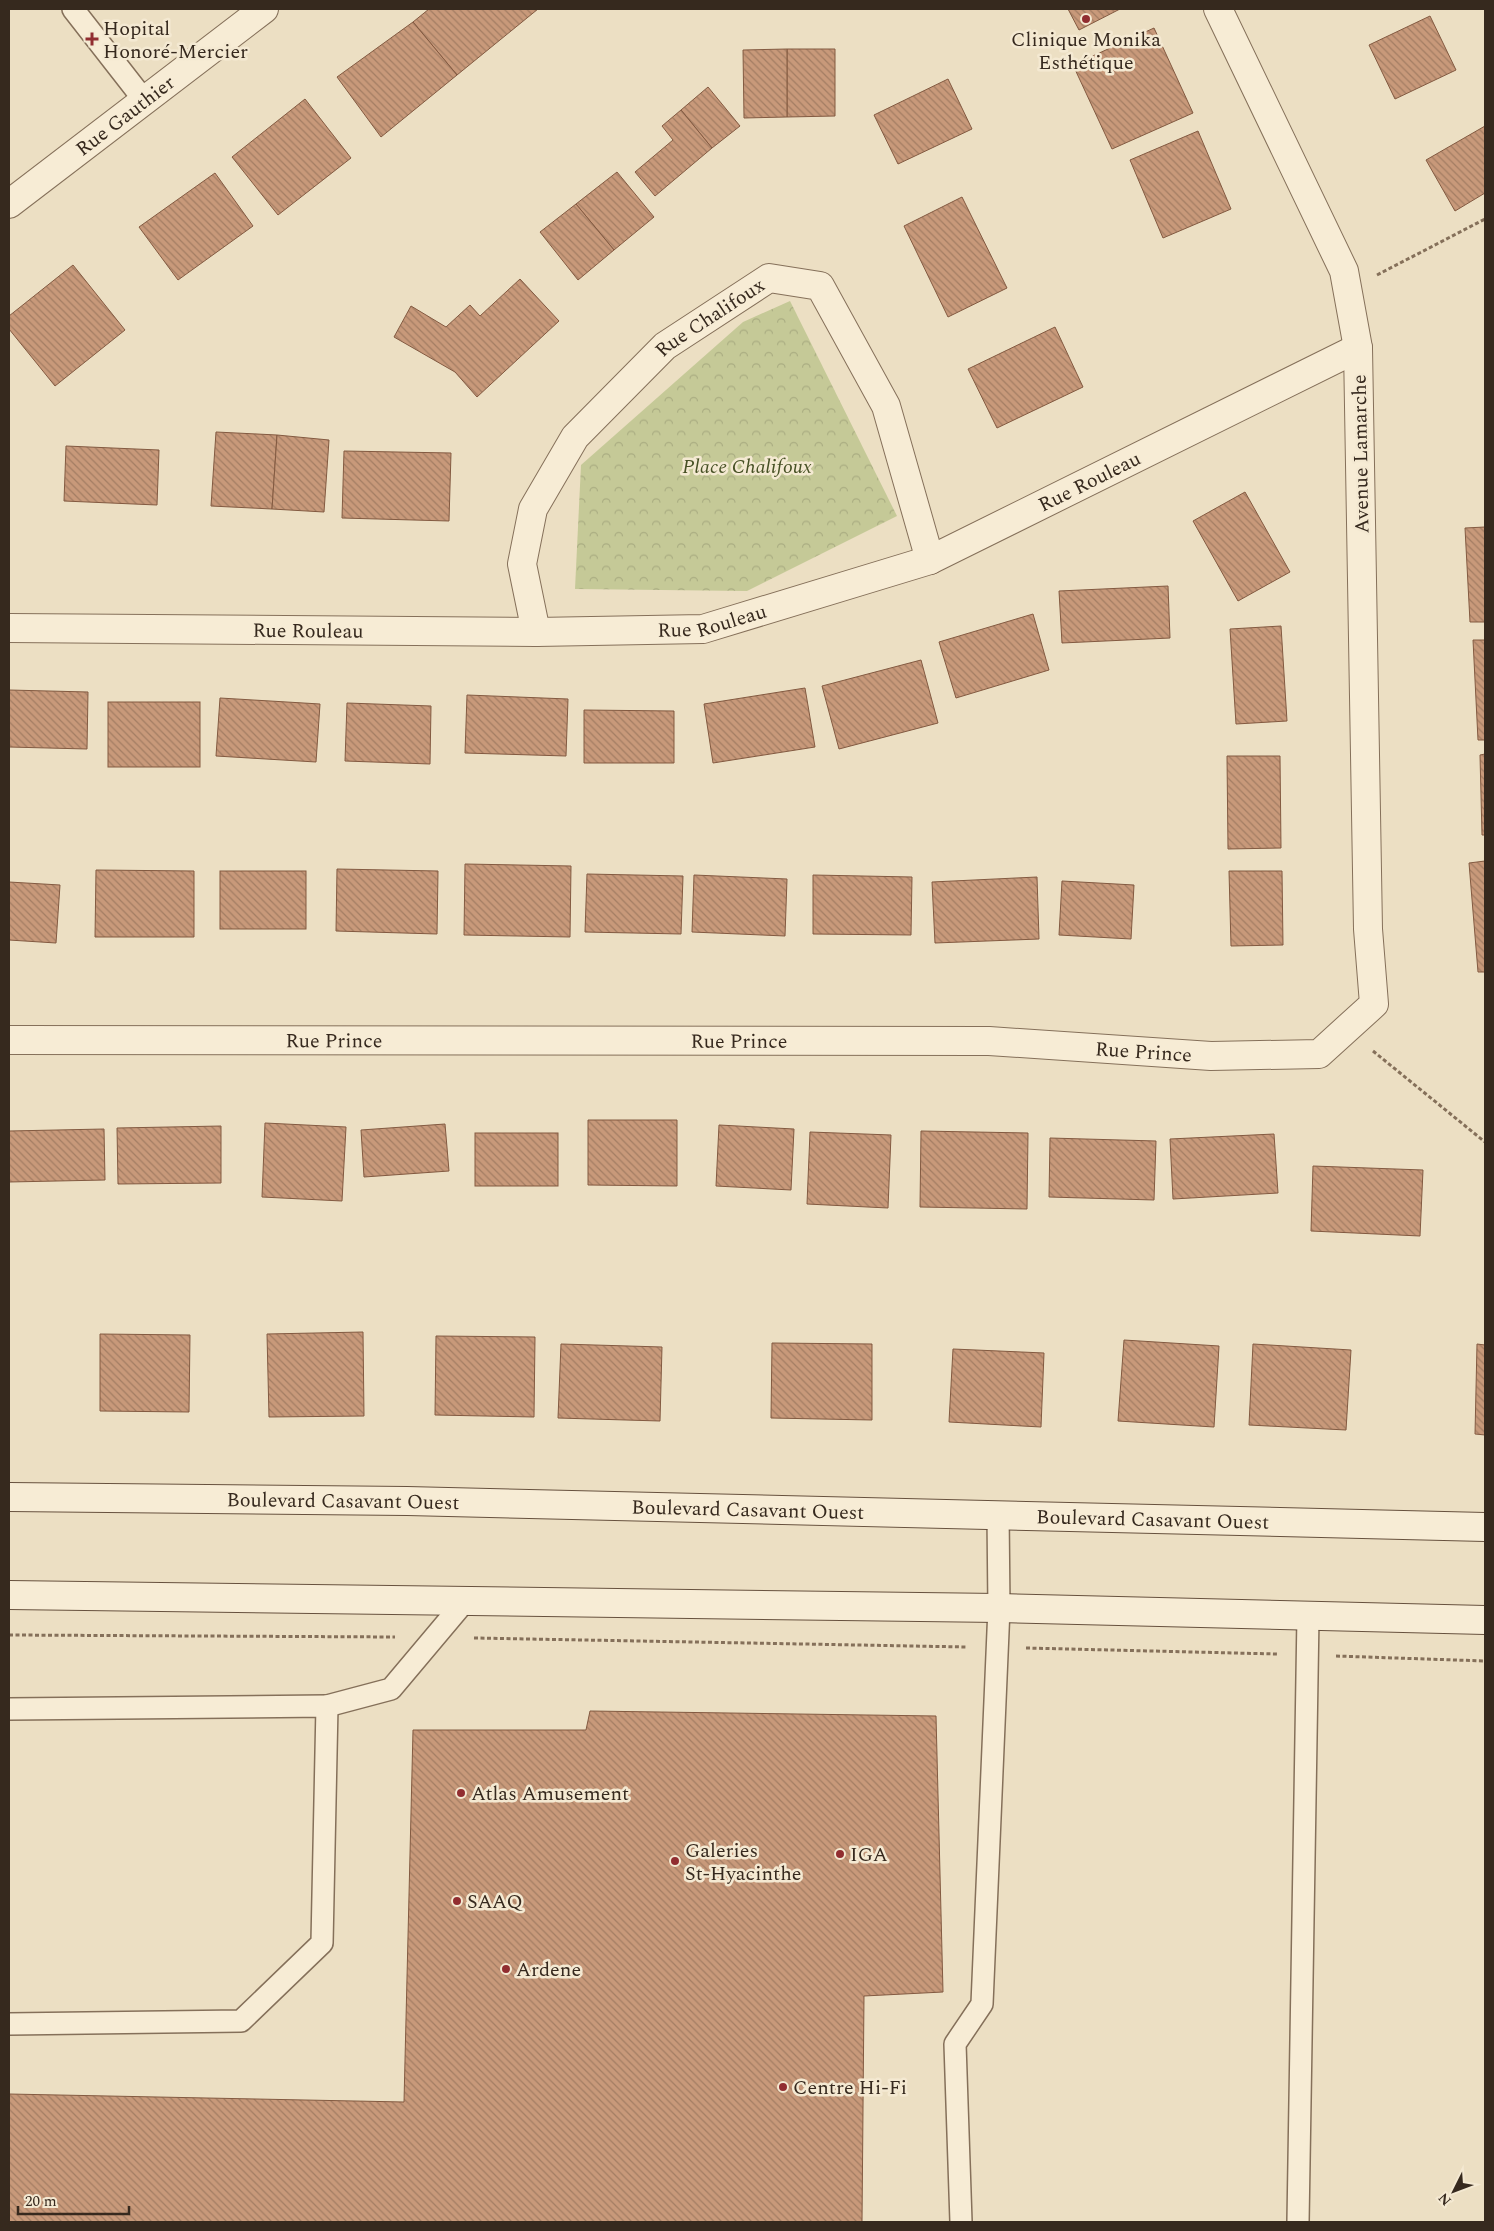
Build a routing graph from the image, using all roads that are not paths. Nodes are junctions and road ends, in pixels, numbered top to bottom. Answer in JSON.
{"nodes":[{"id":1,"x":73,"y":9,"type":"edge"},
{"id":2,"x":264,"y":9,"type":"edge"},
{"id":3,"x":1218,"y":9,"type":"edge"},
{"id":4,"x":144,"y":100,"type":"junction"},
{"id":5,"x":9,"y":204,"type":"edge"},
{"id":6,"x":1358,"y":348,"type":"junction"},
{"id":7,"x":930,"y":560,"type":"junction"},
{"id":8,"x":9,"y":628,"type":"edge"},
{"id":9,"x":536,"y":632,"type":"junction"},
{"id":10,"x":1368,"y":929,"type":"joint"},
{"id":11,"x":9,"y":1040,"type":"edge"},
{"id":12,"x":9,"y":1497,"type":"edge"},
{"id":13,"x":998,"y":1513,"type":"junction"},
{"id":14,"x":1485,"y":1527,"type":"edge"},
{"id":15,"x":9,"y":1595,"type":"edge"},
{"id":16,"x":465,"y":1601,"type":"junction"},
{"id":17,"x":999,"y":1608,"type":"junction"},
{"id":18,"x":1308,"y":1616,"type":"junction"},
{"id":19,"x":1485,"y":1620,"type":"edge"},
{"id":20,"x":327,"y":1706,"type":"junction"},
{"id":21,"x":9,"y":1709,"type":"edge"},
{"id":22,"x":9,"y":2024,"type":"edge"},
{"id":23,"x":961,"y":2222,"type":"edge"},
{"id":24,"x":1298,"y":2222,"type":"edge"}],
"edges":[{"from":1,"to":4,"type":"lane"},
{"from":2,"to":4,"type":"street","name":"Rue Gauthier"},
{"from":3,"to":6,"type":"street","name":"Avenue Lamarche"},
{"from":4,"to":5,"type":"street","name":"Rue Gauthier"},
{"from":6,"to":7,"type":"street","name":"Rue Rouleau"},
{"from":6,"to":10,"type":"street","name":"Avenue Lamarche"},
{"from":7,"to":9,"type":"street","name":"Rue Rouleau"},
{"from":7,"to":9,"type":"street","name":"Rue Chalifoux"},
{"from":8,"to":9,"type":"street","name":"Rue Rouleau"},
{"from":10,"to":11,"type":"street","name":"Rue Prince"},
{"from":12,"to":13,"type":"street","name":"Boulevard Casavant Ouest"},
{"from":13,"to":14,"type":"street","name":"Boulevard Casavant Ouest"},
{"from":13,"to":17,"type":"lane"},
{"from":15,"to":16,"type":"street"},
{"from":16,"to":17,"type":"street"},
{"from":16,"to":20,"type":"lane"},
{"from":17,"to":18,"type":"street"},
{"from":17,"to":23,"type":"lane"},
{"from":18,"to":19,"type":"street"},
{"from":18,"to":24,"type":"lane"},
{"from":20,"to":21,"type":"lane"},
{"from":20,"to":22,"type":"lane"}]}
